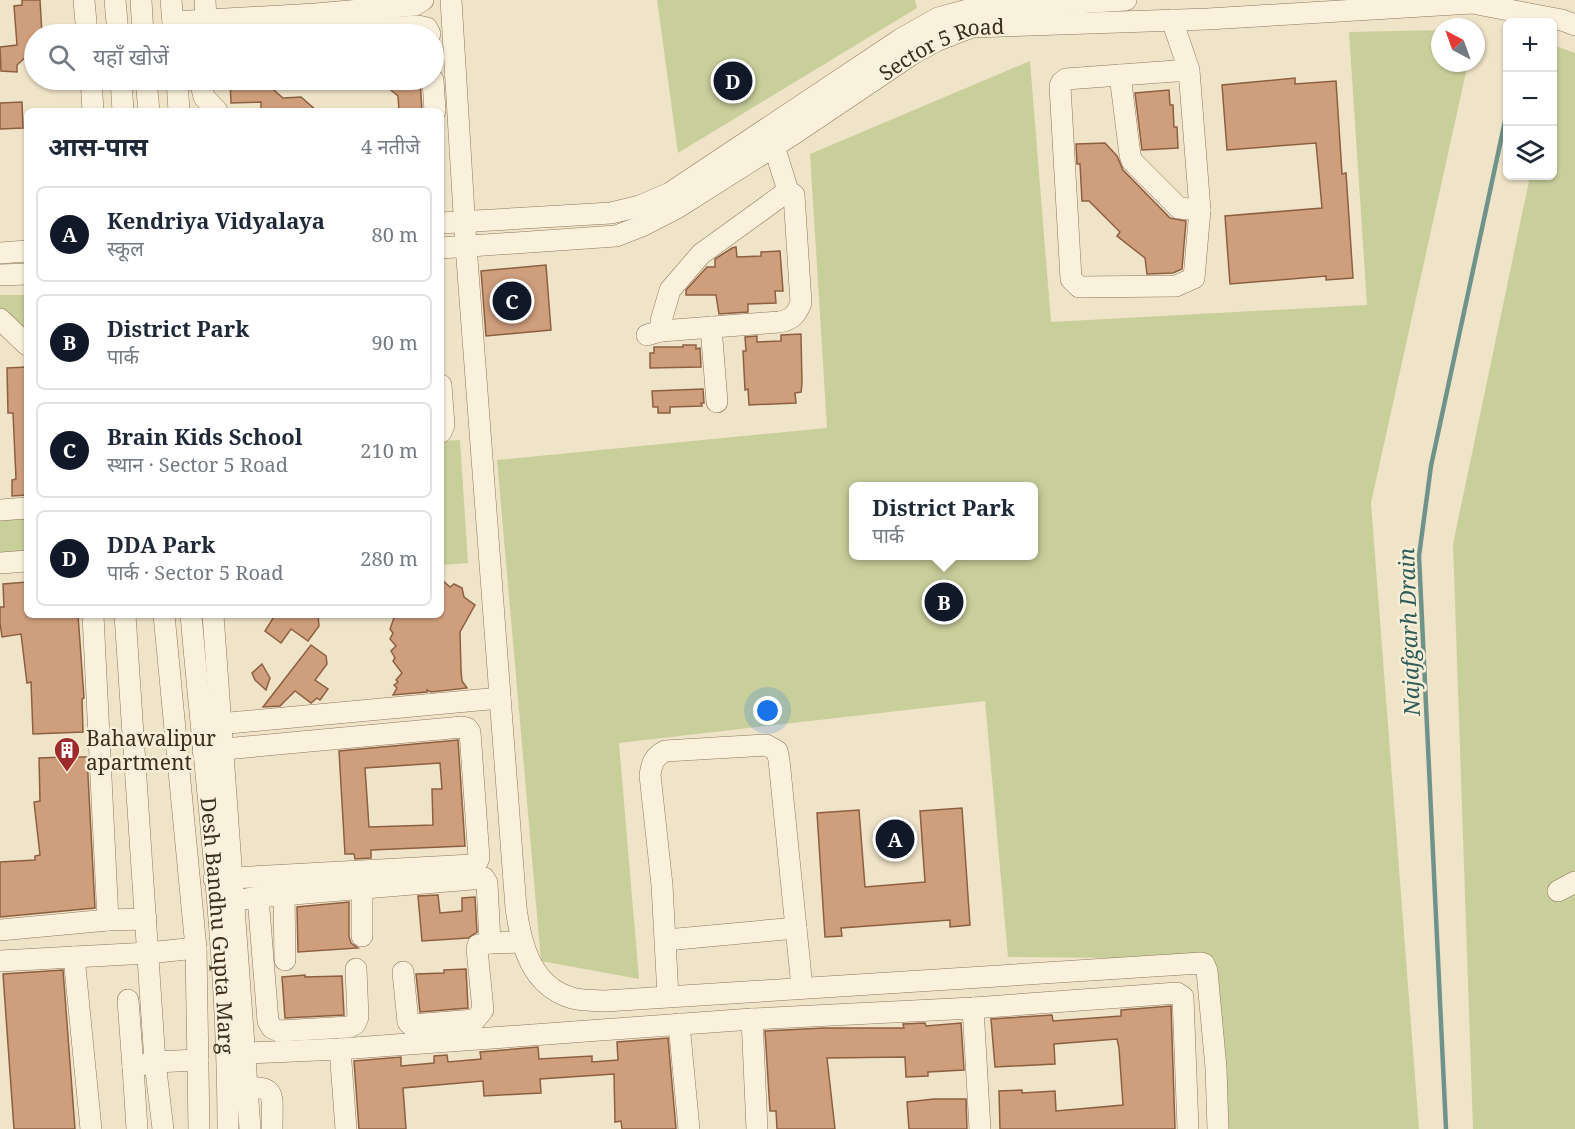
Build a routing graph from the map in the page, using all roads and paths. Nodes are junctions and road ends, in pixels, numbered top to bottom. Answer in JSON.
{"nodes":[{"id":1,"x":84,"y":0,"type":"edge"},
{"id":2,"x":116,"y":0,"type":"edge"},
{"id":3,"x":141,"y":0,"type":"edge"},
{"id":4,"x":171,"y":0,"type":"edge"},
{"id":5,"x":423,"y":0,"type":"edge"},
{"id":6,"x":451,"y":0,"type":"edge"},
{"id":7,"x":1126,"y":0,"type":"edge"},
{"id":8,"x":1042,"y":2,"type":"edge"},
{"id":9,"x":1207,"y":9,"type":"edge"},
{"id":10,"x":205,"y":10,"type":"edge"},
{"id":11,"x":1172,"y":20,"type":"junction"},
{"id":12,"x":1568,"y":23,"type":"edge"},
{"id":13,"x":86,"y":24,"type":"edge"},
{"id":14,"x":117,"y":24,"type":"edge"},
{"id":15,"x":142,"y":24,"type":"edge"},
{"id":16,"x":173,"y":24,"type":"edge"},
{"id":17,"x":180,"y":24,"type":"edge"},
{"id":18,"x":1189,"y":70,"type":"junction"},
{"id":19,"x":1120,"y":75,"type":"junction"},
{"id":20,"x":92,"y":90,"type":"edge"},
{"id":21,"x":122,"y":90,"type":"edge"},
{"id":22,"x":147,"y":90,"type":"edge"},
{"id":23,"x":178,"y":90,"type":"edge"},
{"id":24,"x":202,"y":90,"type":"edge"},
{"id":25,"x":434,"y":90,"type":"edge"},
{"id":26,"x":93,"y":108,"type":"edge"},
{"id":27,"x":123,"y":108,"type":"edge"},
{"id":28,"x":149,"y":108,"type":"edge"},
{"id":29,"x":179,"y":108,"type":"edge"},
{"id":30,"x":214,"y":108,"type":"edge"},
{"id":31,"x":435,"y":108,"type":"edge"},
{"id":32,"x":774,"y":146,"type":"junction"},
{"id":33,"x":785,"y":194,"type":"junction"},
{"id":34,"x":1200,"y":210,"type":"junction"},
{"id":35,"x":466,"y":221,"type":"junction"},
{"id":36,"x":444,"y":223,"type":"edge"},
{"id":37,"x":466,"y":246,"type":"junction"},
{"id":38,"x":444,"y":248,"type":"edge"},
{"id":39,"x":24,"y":251,"type":"edge"},
{"id":40,"x":0,"y":253,"type":"edge"},
{"id":41,"x":787,"y":267,"type":"dead end"},
{"id":42,"x":24,"y":274,"type":"edge"},
{"id":43,"x":0,"y":275,"type":"edge"},
{"id":44,"x":0,"y":319,"type":"edge"},
{"id":45,"x":711,"y":327,"type":"junction"},
{"id":46,"x":24,"y":342,"type":"edge"},
{"id":47,"x":717,"y":402,"type":"dead end"},
{"id":48,"x":24,"y":508,"type":"edge"},
{"id":49,"x":0,"y":510,"type":"edge"},
{"id":50,"x":24,"y":561,"type":"edge"},
{"id":51,"x":0,"y":562,"type":"edge"},
{"id":52,"x":93,"y":618,"type":"edge"},
{"id":53,"x":125,"y":618,"type":"edge"},
{"id":54,"x":164,"y":618,"type":"edge"},
{"id":55,"x":191,"y":618,"type":"edge"},
{"id":56,"x":213,"y":618,"type":"edge"},
{"id":57,"x":500,"y":698,"type":"junction"},
{"id":58,"x":210,"y":725,"type":"junction"},
{"id":59,"x":503,"y":730,"type":"junction"},
{"id":60,"x":470,"y":732,"type":"junction"},
{"id":61,"x":212,"y":750,"type":"junction"},
{"id":62,"x":223,"y":878,"type":"junction"},
{"id":63,"x":362,"y":888,"type":"junction"},
{"id":64,"x":284,"y":895,"type":"junction"},
{"id":65,"x":258,"y":897,"type":"junction"},
{"id":66,"x":225,"y":902,"type":"junction"},
{"id":67,"x":146,"y":919,"type":"junction"},
{"id":68,"x":108,"y":920,"type":"junction"},
{"id":69,"x":796,"y":928,"type":"junction"},
{"id":70,"x":0,"y":930,"type":"edge"},
{"id":71,"x":362,"y":936,"type":"dead end"},
{"id":72,"x":666,"y":940,"type":"junction"},
{"id":73,"x":522,"y":942,"type":"junction"},
{"id":74,"x":490,"y":943,"type":"junction"},
{"id":75,"x":196,"y":948,"type":"junction"},
{"id":76,"x":148,"y":953,"type":"junction"},
{"id":77,"x":82,"y":957,"type":"junction"},
{"id":78,"x":285,"y":960,"type":"dead end"},
{"id":79,"x":0,"y":961,"type":"edge"},
{"id":80,"x":356,"y":969,"type":"dead end"},
{"id":81,"x":403,"y":972,"type":"dead end"},
{"id":82,"x":802,"y":987,"type":"junction"},
{"id":83,"x":668,"y":996,"type":"junction"},
{"id":84,"x":128,"y":1000,"type":"dead end"},
{"id":85,"x":973,"y":1008,"type":"junction"},
{"id":86,"x":752,"y":1019,"type":"junction"},
{"id":87,"x":679,"y":1024,"type":"junction"},
{"id":88,"x":340,"y":1049,"type":"junction"},
{"id":89,"x":236,"y":1053,"type":"junction"},
{"id":90,"x":198,"y":1060,"type":"junction"},
{"id":91,"x":155,"y":1062,"type":"junction"},
{"id":92,"x":133,"y":1067,"type":"junction"},
{"id":93,"x":238,"y":1088,"type":"junction"},
{"id":94,"x":92,"y":1129,"type":"edge"},
{"id":95,"x":137,"y":1129,"type":"edge"},
{"id":96,"x":163,"y":1129,"type":"edge"},
{"id":97,"x":200,"y":1129,"type":"edge"},
{"id":98,"x":228,"y":1129,"type":"edge"},
{"id":99,"x":250,"y":1129,"type":"edge"},
{"id":100,"x":272,"y":1129,"type":"edge"},
{"id":101,"x":346,"y":1129,"type":"edge"},
{"id":102,"x":689,"y":1129,"type":"edge"},
{"id":103,"x":757,"y":1129,"type":"edge"},
{"id":104,"x":980,"y":1129,"type":"edge"},
{"id":105,"x":1188,"y":1129,"type":"edge"},
{"id":106,"x":1218,"y":1129,"type":"edge"}],
"edges":[{"from":1,"to":13,"type":"street"},
{"from":2,"to":14,"type":"street"},
{"from":3,"to":15,"type":"street"},
{"from":4,"to":16,"type":"street"},
{"from":5,"to":10,"type":"street"},
{"from":6,"to":35,"type":"street"},
{"from":7,"to":8,"type":"street","name":"Sector 5 Road"},
{"from":8,"to":35,"type":"street","name":"Sector 5 Road"},
{"from":9,"to":11,"type":"street","name":"Sector 5 Road"},
{"from":9,"to":12,"type":"street","name":"Sector 5 Road"},
{"from":10,"to":17,"type":"street"},
{"from":11,"to":18,"type":"street"},
{"from":11,"to":32,"type":"street","name":"Sector 5 Road"},
{"from":18,"to":19,"type":"street"},
{"from":18,"to":34,"type":"street"},
{"from":19,"to":34,"type":"street"},
{"from":19,"to":34,"type":"street"},
{"from":20,"to":26,"type":"street"},
{"from":21,"to":27,"type":"street"},
{"from":22,"to":28,"type":"street"},
{"from":23,"to":29,"type":"street"},
{"from":24,"to":30,"type":"street"},
{"from":25,"to":31,"type":"street"},
{"from":32,"to":33,"type":"street"},
{"from":32,"to":37,"type":"street","name":"Sector 5 Road"},
{"from":33,"to":41,"type":"street"},
{"from":33,"to":45,"type":"street"},
{"from":33,"to":45,"type":"street"},
{"from":35,"to":36,"type":"street","name":"Sector 5 Road"},
{"from":35,"to":37,"type":"street"},
{"from":37,"to":38,"type":"street","name":"Sector 5 Road"},
{"from":37,"to":57,"type":"street"},
{"from":39,"to":40,"type":"street"},
{"from":42,"to":43,"type":"street"},
{"from":44,"to":46,"type":"street"},
{"from":45,"to":47,"type":"street"},
{"from":48,"to":49,"type":"street"},
{"from":50,"to":51,"type":"street"},
{"from":52,"to":68,"type":"street"},
{"from":53,"to":67,"type":"street"},
{"from":54,"to":75,"type":"street","name":"Desh Bandhu Gupta Marg"},
{"from":55,"to":58,"type":"street","name":"Desh Bandhu Gupta Marg"},
{"from":56,"to":58,"type":"street"},
{"from":57,"to":58,"type":"street"},
{"from":57,"to":59,"type":"street"},
{"from":58,"to":61,"type":"street","name":"Desh Bandhu Gupta Marg"},
{"from":59,"to":60,"type":"street"},
{"from":59,"to":73,"type":"street"},
{"from":60,"to":61,"type":"street"},
{"from":60,"to":62,"type":"street"},
{"from":61,"to":62,"type":"street","name":"Desh Bandhu Gupta Marg"},
{"from":62,"to":66,"type":"street","name":"Desh Bandhu Gupta Marg"},
{"from":63,"to":64,"type":"street"},
{"from":63,"to":71,"type":"street"},
{"from":63,"to":74,"type":"street"},
{"from":64,"to":65,"type":"street"},
{"from":64,"to":78,"type":"street"},
{"from":65,"to":66,"type":"street"},
{"from":65,"to":80,"type":"street"},
{"from":66,"to":89,"type":"street","name":"Desh Bandhu Gupta Marg"},
{"from":67,"to":68,"type":"street"},
{"from":67,"to":76,"type":"street"},
{"from":68,"to":70,"type":"street"},
{"from":69,"to":72,"type":"street"},
{"from":69,"to":72,"type":"street"},
{"from":69,"to":82,"type":"street"},
{"from":72,"to":83,"type":"street"},
{"from":73,"to":74,"type":"street"},
{"from":73,"to":83,"type":"street"},
{"from":74,"to":81,"type":"street"},
{"from":75,"to":76,"type":"street"},
{"from":75,"to":90,"type":"street","name":"Desh Bandhu Gupta Marg"},
{"from":76,"to":77,"type":"street"},
{"from":76,"to":91,"type":"street"},
{"from":77,"to":79,"type":"street"},
{"from":77,"to":94,"type":"street"},
{"from":82,"to":83,"type":"street"},
{"from":82,"to":106,"type":"street"},
{"from":84,"to":92,"type":"street"},
{"from":85,"to":86,"type":"street"},
{"from":85,"to":104,"type":"street"},
{"from":85,"to":105,"type":"street"},
{"from":86,"to":87,"type":"street"},
{"from":86,"to":103,"type":"street"},
{"from":87,"to":88,"type":"street"},
{"from":87,"to":102,"type":"street"},
{"from":88,"to":89,"type":"street"},
{"from":88,"to":101,"type":"street"},
{"from":89,"to":93,"type":"street","name":"Desh Bandhu Gupta Marg"},
{"from":90,"to":91,"type":"street"},
{"from":90,"to":97,"type":"street","name":"Desh Bandhu Gupta Marg"},
{"from":91,"to":92,"type":"street"},
{"from":91,"to":96,"type":"street"},
{"from":92,"to":95,"type":"street"},
{"from":93,"to":98,"type":"street","name":"Desh Bandhu Gupta Marg"},
{"from":93,"to":99,"type":"street"},
{"from":93,"to":100,"type":"street"}]}
